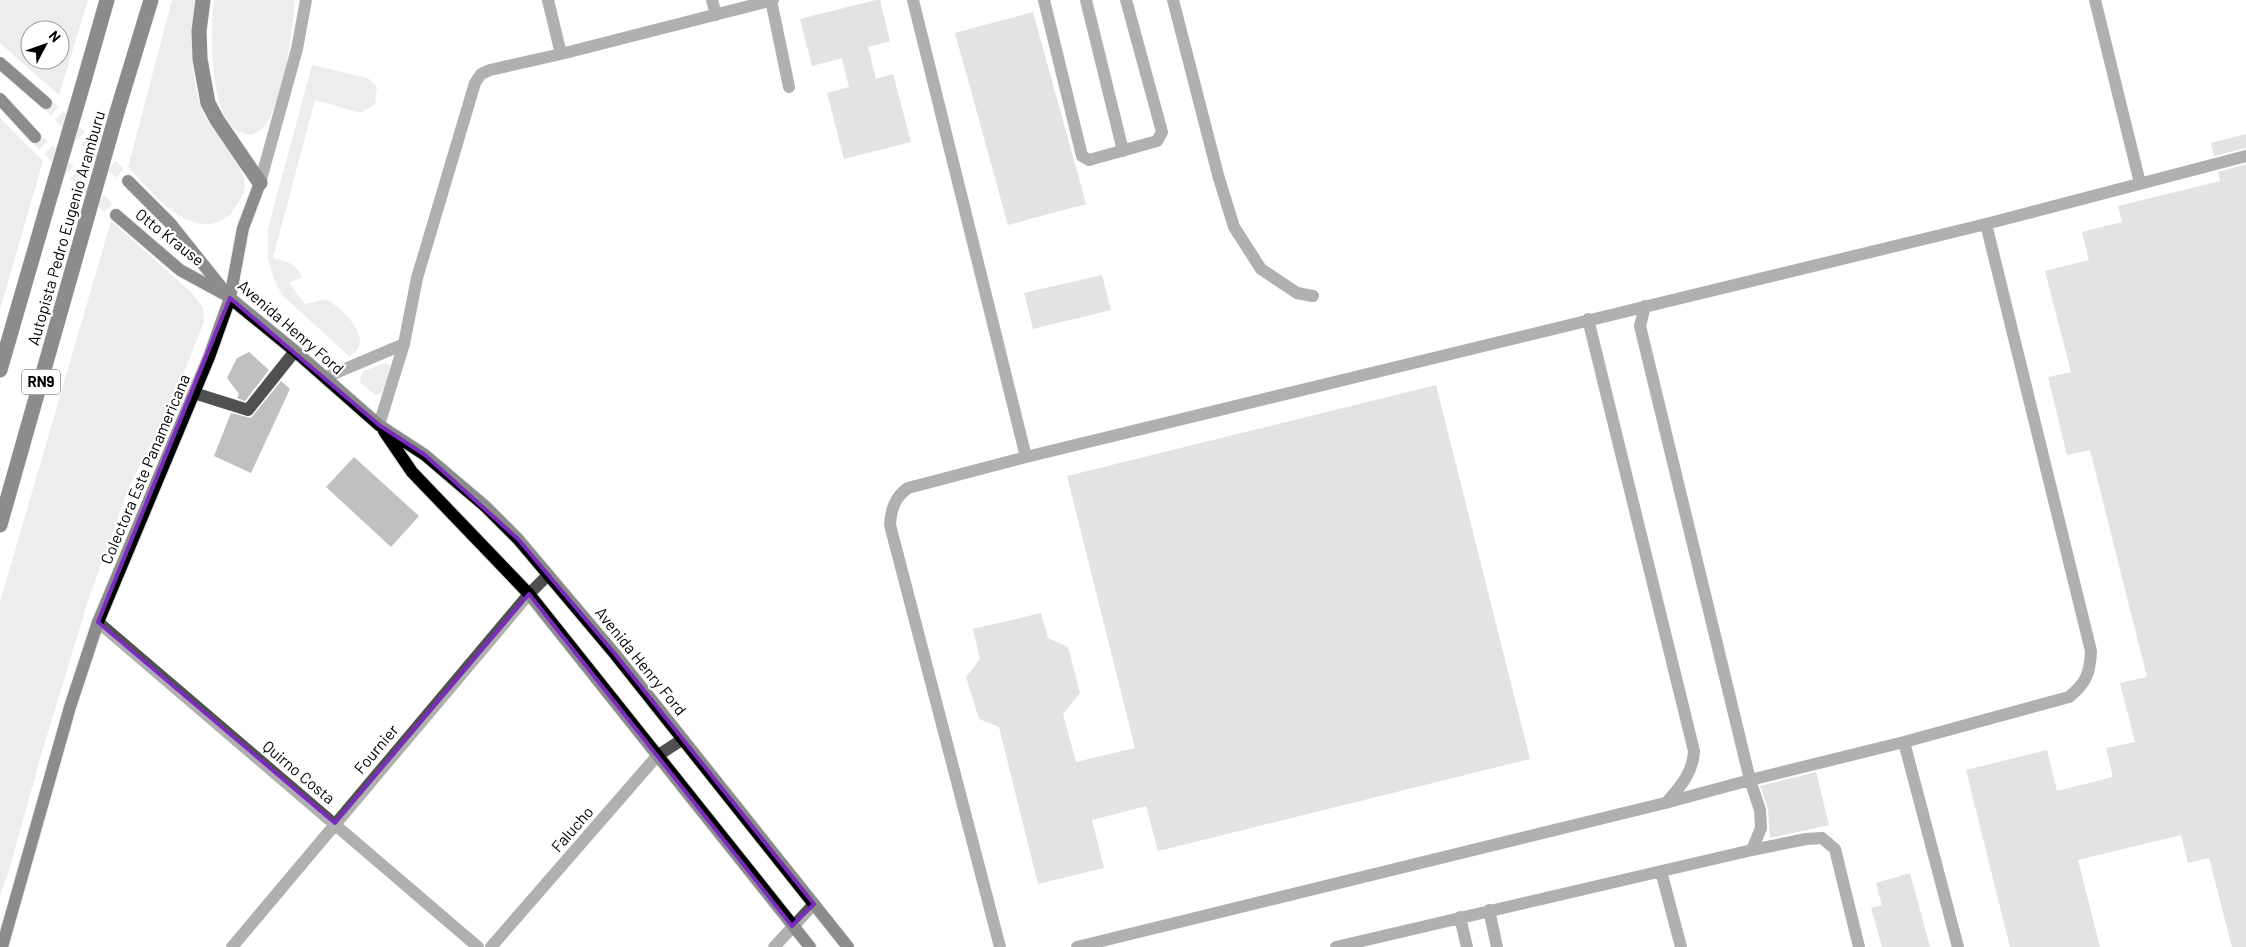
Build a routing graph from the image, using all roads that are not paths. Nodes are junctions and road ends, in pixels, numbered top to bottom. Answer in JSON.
{"nodes":[{"id":1,"x":107,"y":0,"type":"edge"},
{"id":2,"x":151,"y":0,"type":"edge"},
{"id":3,"x":202,"y":0,"type":"edge"},
{"id":4,"x":306,"y":0,"type":"edge"},
{"id":5,"x":548,"y":0,"type":"edge"},
{"id":6,"x":712,"y":0,"type":"edge"},
{"id":7,"x":772,"y":0,"type":"edge"},
{"id":8,"x":913,"y":0,"type":"edge"},
{"id":9,"x":1044,"y":0,"type":"edge"},
{"id":10,"x":1086,"y":0,"type":"edge"},
{"id":11,"x":1126,"y":0,"type":"edge"},
{"id":12,"x":1173,"y":0,"type":"edge"},
{"id":13,"x":2094,"y":0,"type":"edge"},
{"id":14,"x":716,"y":14,"type":"junction"},
{"id":15,"x":561,"y":54,"type":"junction"},
{"id":16,"x":0,"y":63,"type":"edge"},
{"id":17,"x":789,"y":87,"type":"dead end"},
{"id":18,"x":0,"y":99,"type":"edge"},
{"id":19,"x":46,"y":103,"type":"tunnel mouth"},
{"id":20,"x":35,"y":137,"type":"tunnel mouth"},
{"id":21,"x":1123,"y":151,"type":"junction"},
{"id":22,"x":2246,"y":156,"type":"edge"},
{"id":23,"x":128,"y":181,"type":"tunnel mouth"},
{"id":24,"x":260,"y":183,"type":"junction"},
{"id":25,"x":2140,"y":183,"type":"junction"},
{"id":26,"x":116,"y":215,"type":"tunnel mouth"},
{"id":27,"x":1986,"y":224,"type":"junction"},
{"id":28,"x":1313,"y":296,"type":"dead end"},
{"id":29,"x":230,"y":298,"type":"junction"},
{"id":30,"x":1646,"y":306,"type":"junction"},
{"id":31,"x":1588,"y":319,"type":"junction"},
{"id":32,"x":404,"y":344,"type":"junction"},
{"id":33,"x":295,"y":351,"type":"junction"},
{"id":34,"x":0,"y":370,"type":"edge"},
{"id":35,"x":326,"y":377,"type":"junction"},
{"id":36,"x":194,"y":393,"type":"junction"},
{"id":37,"x":379,"y":425,"type":"junction"},
{"id":38,"x":1026,"y":457,"type":"junction"},
{"id":39,"x":0,"y":525,"type":"edge"},
{"id":40,"x":548,"y":574,"type":"junction"},
{"id":41,"x":529,"y":594,"type":"junction"},
{"id":42,"x":98,"y":622,"type":"junction"},
{"id":43,"x":683,"y":739,"type":"junction"},
{"id":44,"x":1904,"y":742,"type":"junction"},
{"id":45,"x":657,"y":756,"type":"junction"},
{"id":46,"x":1750,"y":780,"type":"junction"},
{"id":47,"x":1666,"y":803,"type":"junction"},
{"id":48,"x":335,"y":823,"type":"junction"},
{"id":49,"x":1752,"y":850,"type":"junction"},
{"id":50,"x":1661,"y":871,"type":"junction"},
{"id":51,"x":814,"y":904,"type":"junction"},
{"id":52,"x":1489,"y":910,"type":"junction"},
{"id":53,"x":1460,"y":917,"type":"junction"},
{"id":54,"x":792,"y":926,"type":"junction"},
{"id":55,"x":2,"y":947,"type":"edge"},
{"id":56,"x":232,"y":947,"type":"edge"},
{"id":57,"x":478,"y":947,"type":"edge"},
{"id":58,"x":491,"y":947,"type":"edge"},
{"id":59,"x":774,"y":947,"type":"edge"},
{"id":60,"x":810,"y":947,"type":"edge"},
{"id":61,"x":848,"y":947,"type":"edge"},
{"id":62,"x":1000,"y":947,"type":"edge"},
{"id":63,"x":1077,"y":947,"type":"edge"},
{"id":64,"x":1336,"y":947,"type":"edge"},
{"id":65,"x":1467,"y":947,"type":"edge"},
{"id":66,"x":1497,"y":947,"type":"edge"},
{"id":67,"x":1681,"y":947,"type":"edge"},
{"id":68,"x":1859,"y":947,"type":"edge"},
{"id":69,"x":1958,"y":947,"type":"edge"}],
"edges":[{"from":1,"to":34,"type":"highway","name":"Autopista Pedro Eugenio Aramburu","number":"RN9","bridge":true},
{"from":2,"to":39,"type":"highway","name":"Autopista Pedro Eugenio Aramburu","number":"RN9","bridge":true},
{"from":3,"to":24,"type":"highway"},
{"from":4,"to":24,"type":"street","name":"Colectora Este Panamericana"},
{"from":5,"to":15,"type":"street"},
{"from":6,"to":14,"type":"street"},
{"from":7,"to":14,"type":"street"},
{"from":7,"to":17,"type":"street"},
{"from":8,"to":38,"type":"street"},
{"from":9,"to":21,"type":"street"},
{"from":10,"to":21,"type":"street"},
{"from":11,"to":21,"type":"street"},
{"from":12,"to":28,"type":"street"},
{"from":13,"to":25,"type":"street"},
{"from":14,"to":15,"type":"street"},
{"from":15,"to":32,"type":"street"},
{"from":16,"to":19,"type":"main road"},
{"from":18,"to":20,"type":"main road"},
{"from":22,"to":25,"type":"street"},
{"from":23,"to":29,"type":"main road","name":"Avenida Henry Ford"},
{"from":24,"to":29,"type":"main road","name":"Colectora Este Panamericana"},
{"from":25,"to":27,"type":"street"},
{"from":26,"to":29,"type":"main road","name":"Otto Krause"},
{"from":27,"to":30,"type":"street"},
{"from":27,"to":44,"type":"street"},
{"from":29,"to":33,"type":"main road","name":"Avenida Henry Ford"},
{"from":29,"to":36,"type":"main road","name":"Colectora Este Panamericana"},
{"from":30,"to":31,"type":"street"},
{"from":30,"to":46,"type":"street"},
{"from":31,"to":38,"type":"street"},
{"from":31,"to":47,"type":"street"},
{"from":32,"to":35,"type":"street"},
{"from":32,"to":37,"type":"street"},
{"from":33,"to":35,"type":"main road","name":"Avenida Henry Ford"},
{"from":33,"to":36,"type":"street"},
{"from":35,"to":37,"type":"main road","name":"Avenida Henry Ford"},
{"from":36,"to":42,"type":"main road","name":"Colectora Este Panamericana"},
{"from":37,"to":40,"type":"main road","name":"Avenida Henry Ford"},
{"from":37,"to":41,"type":"main road","name":"Avenida Henry Ford"},
{"from":38,"to":62,"type":"street"},
{"from":40,"to":41,"type":"street","name":"Fournier"},
{"from":40,"to":43,"type":"main road","name":"Avenida Henry Ford"},
{"from":41,"to":45,"type":"main road","name":"Avenida Henry Ford"},
{"from":41,"to":48,"type":"street","name":"Fournier"},
{"from":42,"to":48,"type":"street","name":"Quirno Costa"},
{"from":42,"to":55,"type":"main road","name":"Colectora Este Panamericana"},
{"from":43,"to":45,"type":"street","name":"Falucho"},
{"from":43,"to":51,"type":"main road","name":"Avenida Henry Ford"},
{"from":44,"to":46,"type":"street"},
{"from":44,"to":69,"type":"street"},
{"from":45,"to":54,"type":"main road","name":"Avenida Henry Ford"},
{"from":45,"to":58,"type":"street","name":"Falucho"},
{"from":46,"to":47,"type":"street"},
{"from":46,"to":49,"type":"street"},
{"from":47,"to":63,"type":"street"},
{"from":48,"to":56,"type":"street","name":"Fournier"},
{"from":48,"to":57,"type":"street","name":"Quirno Costa"},
{"from":49,"to":50,"type":"street"},
{"from":49,"to":68,"type":"street"},
{"from":50,"to":52,"type":"street"},
{"from":50,"to":67,"type":"street"},
{"from":51,"to":54,"type":"street"},
{"from":51,"to":61,"type":"main road","name":"Avenida Henry Ford"},
{"from":52,"to":53,"type":"street"},
{"from":52,"to":66,"type":"street"},
{"from":53,"to":64,"type":"street"},
{"from":53,"to":65,"type":"street"},
{"from":54,"to":59,"type":"street"},
{"from":54,"to":60,"type":"main road","name":"Avenida Henry Ford"}]}
